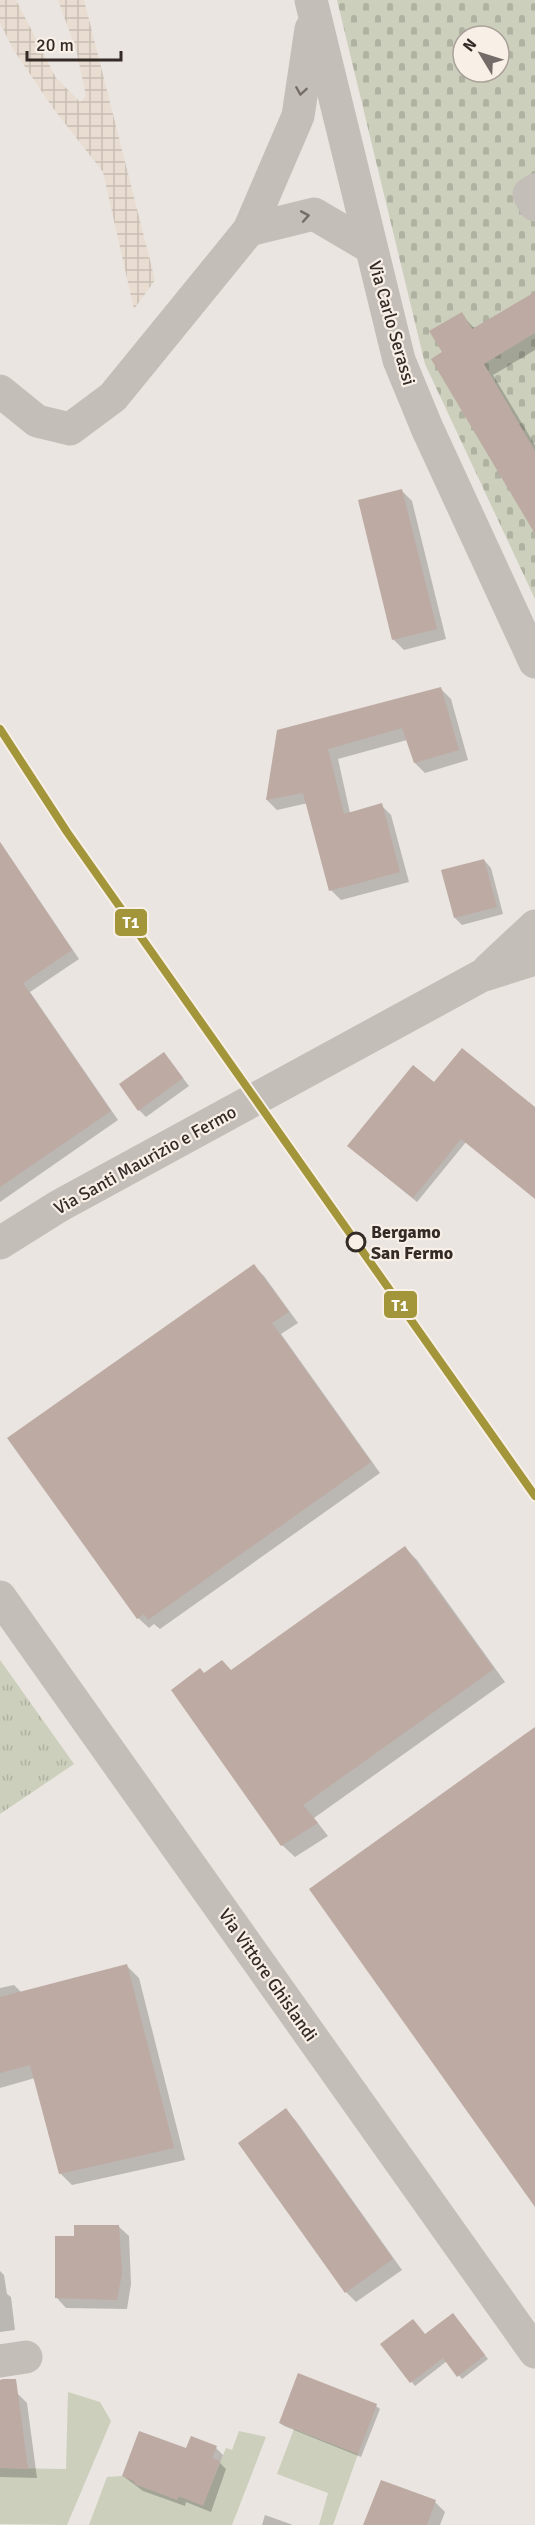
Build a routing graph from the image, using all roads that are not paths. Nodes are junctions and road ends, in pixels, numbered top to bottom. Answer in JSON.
{"nodes":[{"id":1,"x":312,"y":6,"type":"edge"},
{"id":2,"x":249,"y":230,"type":"junction"},
{"id":3,"x":370,"y":247,"type":"junction"},
{"id":4,"x":0,"y":391,"type":"edge"},
{"id":5,"x":535,"y":662,"type":"edge"},
{"id":6,"x":535,"y":926,"type":"edge"},
{"id":7,"x":535,"y":958,"type":"edge"},
{"id":8,"x":481,"y":976,"type":"junction"},
{"id":9,"x":0,"y":1243,"type":"edge"},
{"id":10,"x":0,"y":1597,"type":"edge"},
{"id":11,"x":535,"y":2352,"type":"edge"}],
"edges":[{"from":1,"to":2,"type":"street","one_way":true},
{"from":1,"to":3,"type":"street","name":"Via Carlo Serassi"},
{"from":2,"to":3,"type":"street","one_way":true},
{"from":2,"to":4,"type":"street"},
{"from":3,"to":5,"type":"street","name":"Via Carlo Serassi"},
{"from":6,"to":8,"type":"street","name":"Via Santi Maurizio e Fermo"},
{"from":7,"to":8,"type":"street","name":"Via Santi Maurizio e Fermo"},
{"from":8,"to":9,"type":"street","name":"Via Santi Maurizio e Fermo"},
{"from":10,"to":11,"type":"street","name":"Via Vittore Ghislandi"}]}
